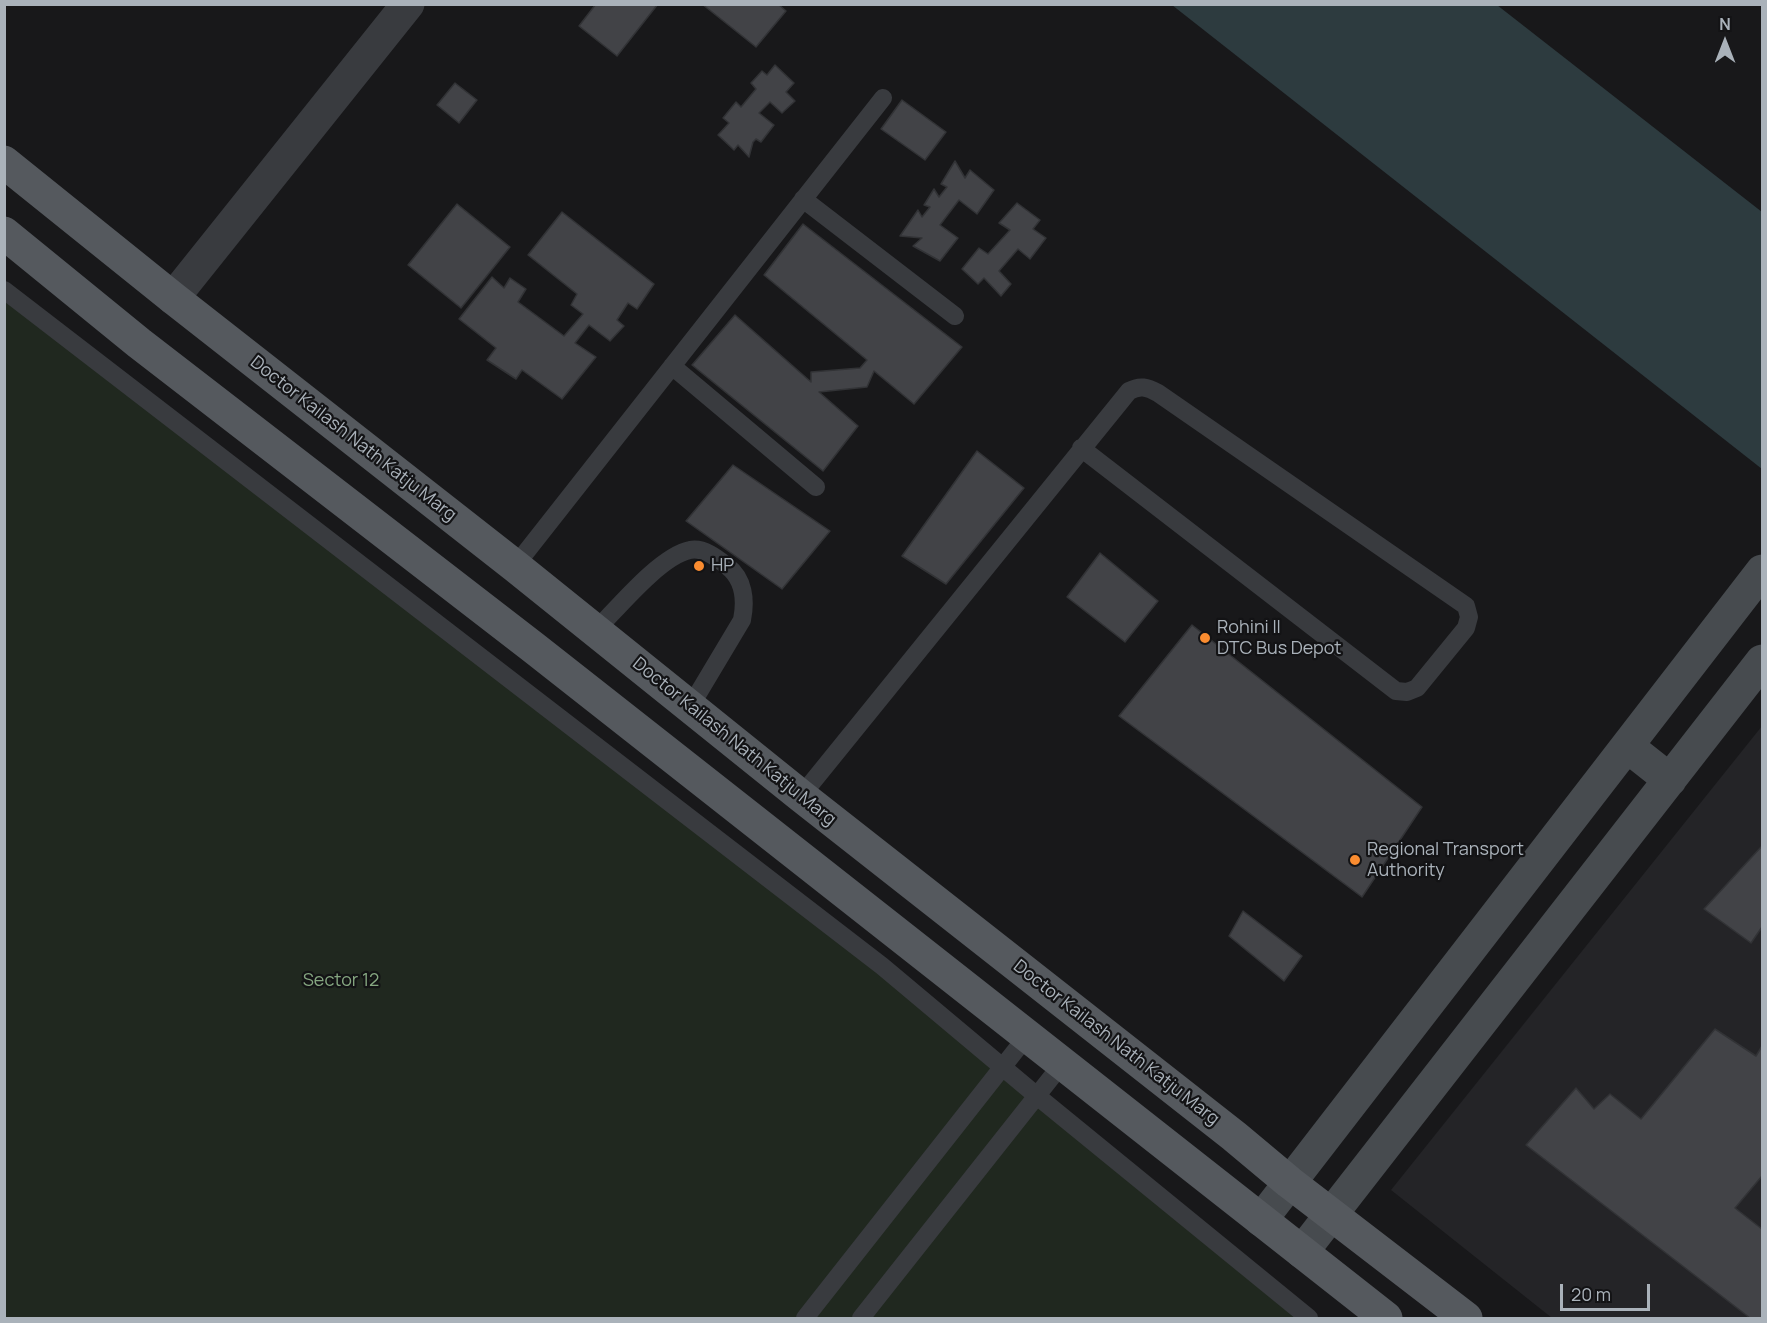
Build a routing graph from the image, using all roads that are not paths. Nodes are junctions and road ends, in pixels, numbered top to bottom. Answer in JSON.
{"nodes":[{"id":1,"x":408,"y":4,"type":"edge"},
{"id":2,"x":883,"y":98,"type":"dead end"},
{"id":3,"x":4,"y":162,"type":"edge"},
{"id":4,"x":803,"y":199,"type":"junction"},
{"id":5,"x":4,"y":233,"type":"edge"},
{"id":6,"x":4,"y":290,"type":"edge"},
{"id":7,"x":173,"y":298,"type":"junction"},
{"id":8,"x":955,"y":316,"type":"dead end"},
{"id":9,"x":672,"y":366,"type":"junction"},
{"id":10,"x":1081,"y":448,"type":"junction"},
{"id":11,"x":816,"y":487,"type":"dead end"},
{"id":12,"x":515,"y":566,"type":"junction"},
{"id":13,"x":1762,"y":571,"type":"edge"},
{"id":14,"x":596,"y":631,"type":"junction"},
{"id":15,"x":1762,"y":661,"type":"edge"},
{"id":16,"x":690,"y":707,"type":"junction"},
{"id":17,"x":1627,"y":746,"type":"junction"},
{"id":18,"x":1670,"y":780,"type":"junction"},
{"id":19,"x":801,"y":796,"type":"junction"},
{"id":20,"x":1027,"y":1036,"type":"junction"},
{"id":21,"x":1062,"y":1064,"type":"junction"},
{"id":22,"x":1002,"y":1066,"type":"junction"},
{"id":23,"x":1037,"y":1096,"type":"junction"},
{"id":24,"x":1289,"y":1182,"type":"junction"},
{"id":25,"x":1332,"y":1214,"type":"junction"},
{"id":26,"x":1261,"y":1220,"type":"junction"},
{"id":27,"x":1302,"y":1252,"type":"junction"},
{"id":28,"x":805,"y":1318,"type":"edge"},
{"id":29,"x":861,"y":1318,"type":"edge"},
{"id":30,"x":1309,"y":1318,"type":"edge"},
{"id":31,"x":1386,"y":1318,"type":"edge"},
{"id":32,"x":1466,"y":1318,"type":"edge"}],
"edges":[{"from":1,"to":7,"type":"street"},
{"from":2,"to":4,"type":"lane"},
{"from":3,"to":7,"type":"main road","name":"Doctor Kailash Nath Katju Marg"},
{"from":4,"to":8,"type":"lane"},
{"from":4,"to":9,"type":"lane"},
{"from":5,"to":20,"type":"main road"},
{"from":6,"to":22,"type":"lane"},
{"from":7,"to":12,"type":"main road","name":"Doctor Kailash Nath Katju Marg"},
{"from":9,"to":11,"type":"lane"},
{"from":9,"to":12,"type":"lane"},
{"from":10,"to":10,"type":"lane"},
{"from":10,"to":19,"type":"lane"},
{"from":12,"to":14,"type":"main road","name":"Doctor Kailash Nath Katju Marg"},
{"from":13,"to":17,"type":"street"},
{"from":14,"to":16,"type":"main road","name":"Doctor Kailash Nath Katju Marg"},
{"from":14,"to":16,"type":"lane"},
{"from":15,"to":18,"type":"street"},
{"from":16,"to":19,"type":"main road","name":"Doctor Kailash Nath Katju Marg"},
{"from":17,"to":18,"type":"street"},
{"from":17,"to":24,"type":"street"},
{"from":18,"to":25,"type":"street"},
{"from":19,"to":24,"type":"main road","name":"Doctor Kailash Nath Katju Marg"},
{"from":20,"to":21,"type":"main road"},
{"from":20,"to":22,"type":"lane"},
{"from":21,"to":23,"type":"lane"},
{"from":21,"to":26,"type":"main road"},
{"from":22,"to":23,"type":"lane"},
{"from":22,"to":28,"type":"lane"},
{"from":23,"to":29,"type":"lane"},
{"from":23,"to":30,"type":"lane"},
{"from":24,"to":25,"type":"main road","name":"Doctor Kailash Nath Katju Marg"},
{"from":24,"to":26,"type":"street"},
{"from":25,"to":27,"type":"street"},
{"from":25,"to":32,"type":"main road","name":"Doctor Kailash Nath Katju Marg"},
{"from":26,"to":27,"type":"main road"},
{"from":27,"to":31,"type":"main road"}]}
